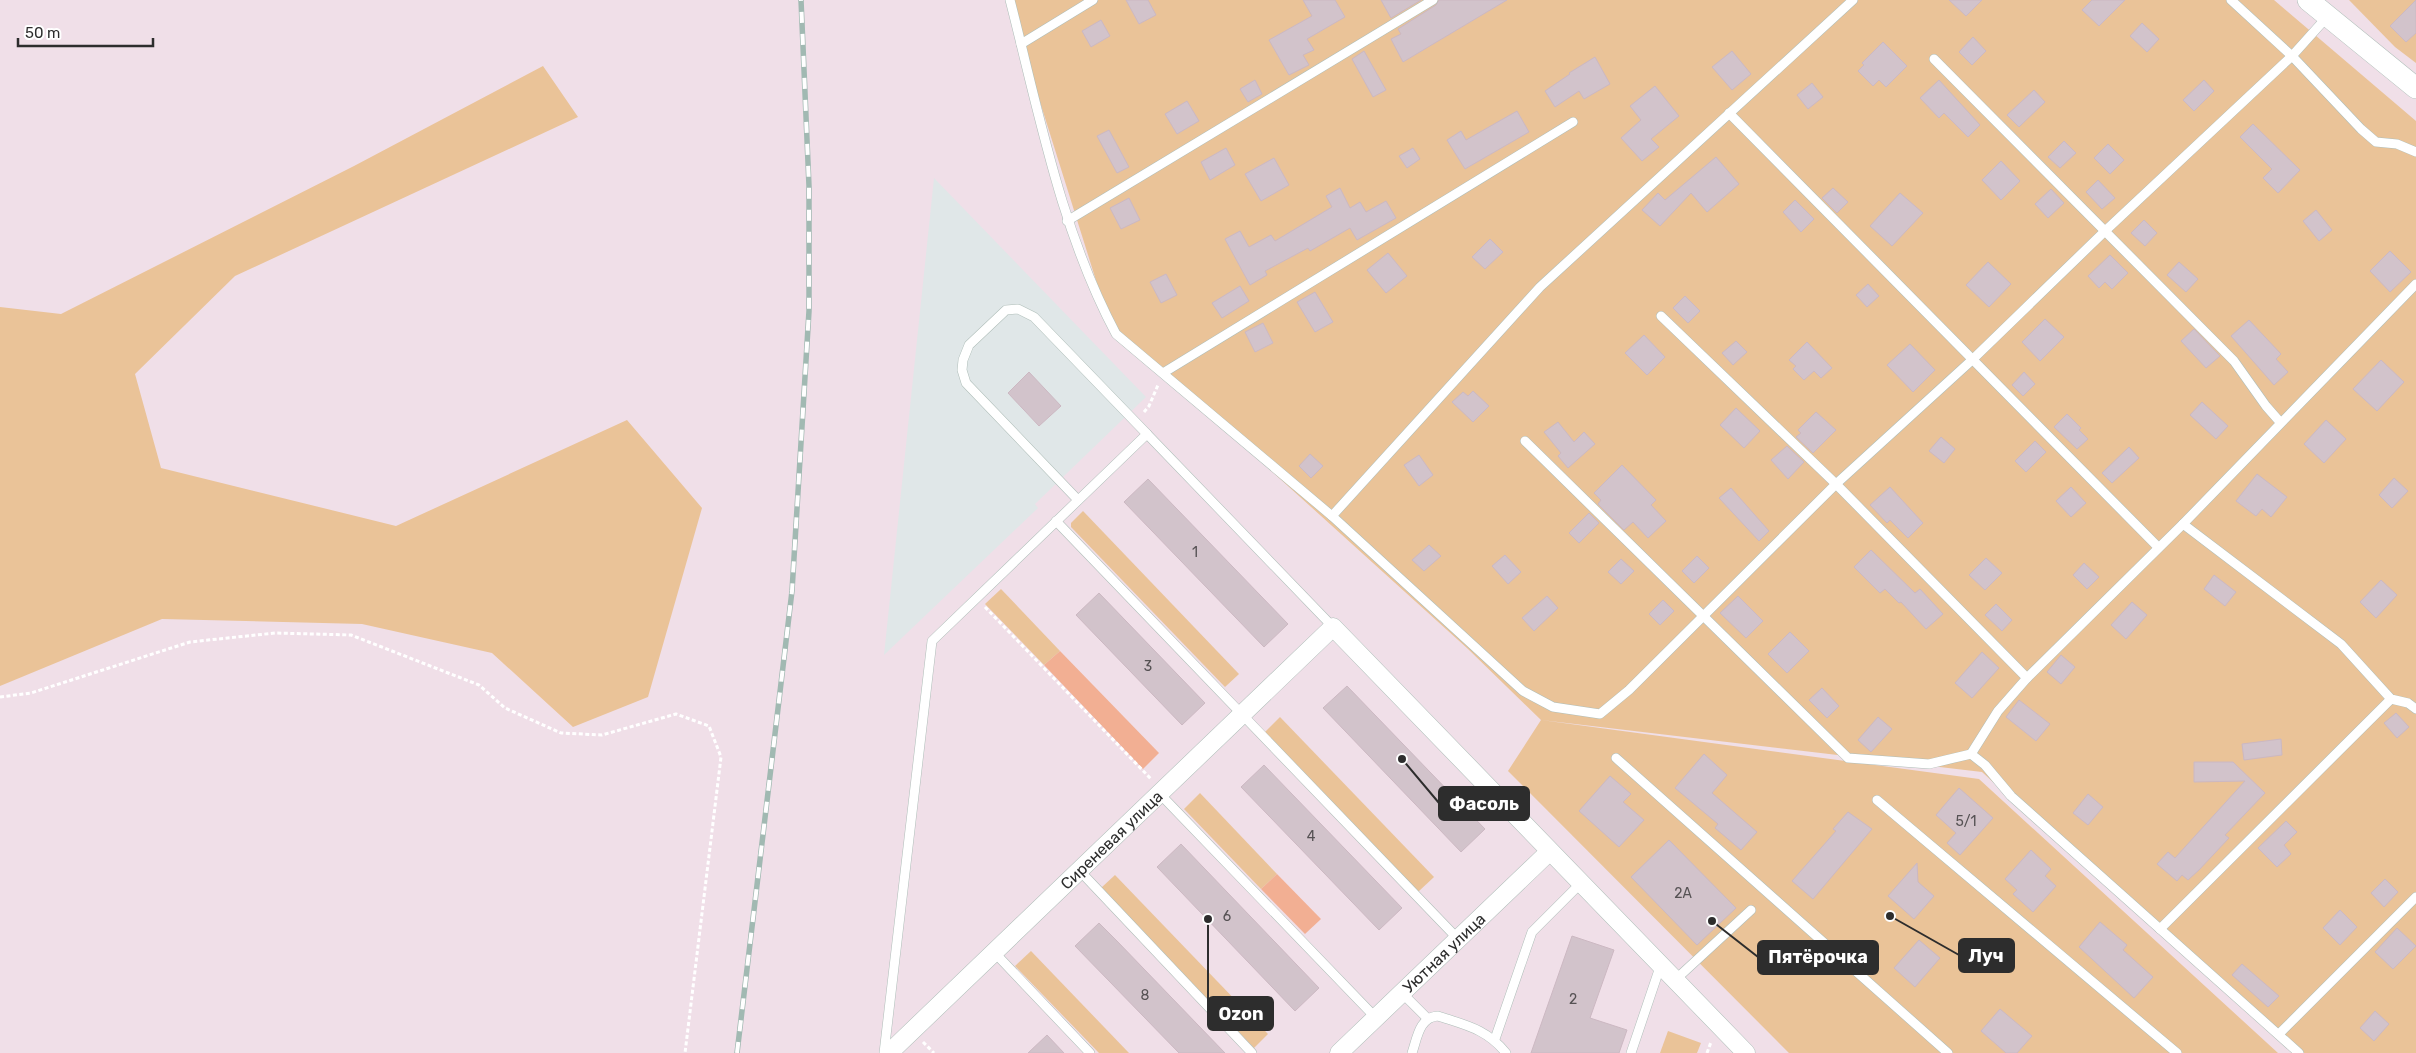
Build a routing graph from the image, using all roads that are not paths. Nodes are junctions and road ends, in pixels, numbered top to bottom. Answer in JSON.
{"nodes":[{"id":1,"x":1010,"y":0,"type":"edge"},
{"id":2,"x":1093,"y":0,"type":"edge"},
{"id":3,"x":1433,"y":0,"type":"edge"},
{"id":4,"x":1853,"y":0,"type":"edge"},
{"id":5,"x":2231,"y":0,"type":"edge"},
{"id":6,"x":2308,"y":0,"type":"edge"},
{"id":7,"x":2326,"y":17,"type":"junction"},
{"id":8,"x":1021,"y":44,"type":"junction"},
{"id":9,"x":2292,"y":56,"type":"junction"},
{"id":10,"x":1934,"y":59,"type":"dead end"},
{"id":11,"x":2416,"y":88,"type":"edge"},
{"id":12,"x":1729,"y":113,"type":"junction"},
{"id":13,"x":1573,"y":122,"type":"dead end"},
{"id":14,"x":2416,"y":152,"type":"edge"},
{"id":15,"x":1068,"y":220,"type":"junction"},
{"id":16,"x":2104,"y":232,"type":"junction"},
{"id":17,"x":2416,"y":284,"type":"edge"},
{"id":18,"x":1661,"y":316,"type":"dead end"},
{"id":19,"x":1972,"y":360,"type":"junction"},
{"id":20,"x":1164,"y":373,"type":"junction"},
{"id":21,"x":2280,"y":422,"type":"junction"},
{"id":22,"x":1146,"y":434,"type":"junction"},
{"id":23,"x":1526,"y":441,"type":"dead end"},
{"id":24,"x":1836,"y":484,"type":"junction"},
{"id":25,"x":1078,"y":500,"type":"junction"},
{"id":26,"x":1332,"y":516,"type":"junction"},
{"id":27,"x":1056,"y":521,"type":"junction"},
{"id":28,"x":2183,"y":524,"type":"junction"},
{"id":29,"x":2158,"y":547,"type":"junction"},
{"id":30,"x":1703,"y":614,"type":"junction"},
{"id":31,"x":1332,"y":627,"type":"junction"},
{"id":32,"x":2027,"y":678,"type":"junction"},
{"id":33,"x":2391,"y":699,"type":"junction"},
{"id":34,"x":2416,"y":709,"type":"edge"},
{"id":35,"x":1242,"y":714,"type":"junction"},
{"id":36,"x":1971,"y":754,"type":"junction"},
{"id":37,"x":1616,"y":758,"type":"dead end"},
{"id":38,"x":1161,"y":792,"type":"junction"},
{"id":39,"x":1877,"y":800,"type":"dead end"},
{"id":40,"x":1549,"y":852,"type":"junction"},
{"id":41,"x":1079,"y":870,"type":"junction"},
{"id":42,"x":1580,"y":884,"type":"junction"},
{"id":43,"x":2416,"y":897,"type":"edge"},
{"id":44,"x":1751,"y":910,"type":"dead end"},
{"id":45,"x":2160,"y":929,"type":"junction"},
{"id":46,"x":1458,"y":939,"type":"junction"},
{"id":47,"x":994,"y":952,"type":"junction"},
{"id":48,"x":1660,"y":967,"type":"junction"},
{"id":49,"x":1674,"y":981,"type":"junction"},
{"id":50,"x":1402,"y":993,"type":"junction"},
{"id":51,"x":1376,"y":1018,"type":"junction"},
{"id":52,"x":1427,"y":1018,"type":"junction"},
{"id":53,"x":2279,"y":1034,"type":"junction"},
{"id":54,"x":1495,"y":1039,"type":"junction"},
{"id":55,"x":884,"y":1053,"type":"edge"},
{"id":56,"x":889,"y":1053,"type":"edge"},
{"id":57,"x":1090,"y":1053,"type":"edge"},
{"id":58,"x":1252,"y":1053,"type":"edge"},
{"id":59,"x":1339,"y":1053,"type":"edge"},
{"id":60,"x":1412,"y":1053,"type":"edge"},
{"id":61,"x":1506,"y":1053,"type":"edge"},
{"id":62,"x":1631,"y":1053,"type":"edge"},
{"id":63,"x":1746,"y":1053,"type":"edge"},
{"id":64,"x":1948,"y":1053,"type":"edge"},
{"id":65,"x":2176,"y":1053,"type":"edge"},
{"id":66,"x":2299,"y":1053,"type":"edge"}],
"edges":[{"from":1,"to":8,"type":"lane"},
{"from":2,"to":8,"type":"lane"},
{"from":3,"to":15,"type":"lane"},
{"from":4,"to":12,"type":"lane"},
{"from":5,"to":9,"type":"lane"},
{"from":6,"to":7,"type":"street"},
{"from":7,"to":9,"type":"lane"},
{"from":7,"to":11,"type":"street"},
{"from":8,"to":15,"type":"lane"},
{"from":9,"to":14,"type":"lane"},
{"from":9,"to":16,"type":"lane"},
{"from":10,"to":16,"type":"lane"},
{"from":12,"to":19,"type":"lane"},
{"from":12,"to":26,"type":"lane"},
{"from":13,"to":20,"type":"lane"},
{"from":15,"to":20,"type":"lane"},
{"from":16,"to":19,"type":"lane"},
{"from":16,"to":21,"type":"lane"},
{"from":17,"to":21,"type":"lane"},
{"from":18,"to":24,"type":"lane"},
{"from":19,"to":24,"type":"lane"},
{"from":19,"to":29,"type":"lane"},
{"from":20,"to":26,"type":"lane"},
{"from":21,"to":28,"type":"lane"},
{"from":22,"to":25,"type":"lane"},
{"from":22,"to":25,"type":"lane"},
{"from":22,"to":31,"type":"lane"},
{"from":23,"to":30,"type":"lane"},
{"from":24,"to":30,"type":"lane"},
{"from":24,"to":32,"type":"lane"},
{"from":25,"to":27,"type":"lane"},
{"from":26,"to":30,"type":"lane"},
{"from":27,"to":35,"type":"lane"},
{"from":27,"to":55,"type":"lane"},
{"from":28,"to":29,"type":"lane"},
{"from":28,"to":33,"type":"lane"},
{"from":29,"to":32,"type":"lane"},
{"from":30,"to":36,"type":"lane"},
{"from":31,"to":35,"type":"street","name":"Сиреневая улица"},
{"from":31,"to":40,"type":"street"},
{"from":32,"to":36,"type":"lane"},
{"from":33,"to":34,"type":"lane"},
{"from":33,"to":45,"type":"lane"},
{"from":35,"to":38,"type":"street","name":"Сиреневая улица"},
{"from":35,"to":46,"type":"lane"},
{"from":36,"to":45,"type":"lane"},
{"from":37,"to":64,"type":"lane"},
{"from":38,"to":41,"type":"street","name":"Сиреневая улица"},
{"from":38,"to":51,"type":"lane"},
{"from":39,"to":65,"type":"lane"},
{"from":40,"to":42,"type":"street"},
{"from":40,"to":46,"type":"street","name":"Уютная улица"},
{"from":41,"to":47,"type":"street","name":"Сиреневая улица"},
{"from":41,"to":58,"type":"lane"},
{"from":42,"to":48,"type":"street"},
{"from":42,"to":54,"type":"lane"},
{"from":43,"to":53,"type":"lane"},
{"from":44,"to":49,"type":"lane"},
{"from":45,"to":53,"type":"lane"},
{"from":46,"to":50,"type":"street","name":"Уютная улица"},
{"from":47,"to":56,"type":"street","name":"Сиреневая улица"},
{"from":47,"to":57,"type":"lane"},
{"from":48,"to":49,"type":"street"},
{"from":48,"to":62,"type":"lane"},
{"from":49,"to":63,"type":"street"},
{"from":50,"to":51,"type":"street","name":"Уютная улица"},
{"from":50,"to":52,"type":"lane"},
{"from":51,"to":59,"type":"street","name":"Уютная улица"},
{"from":52,"to":54,"type":"lane"},
{"from":52,"to":60,"type":"lane"},
{"from":53,"to":66,"type":"lane"},
{"from":54,"to":61,"type":"lane"}]}
